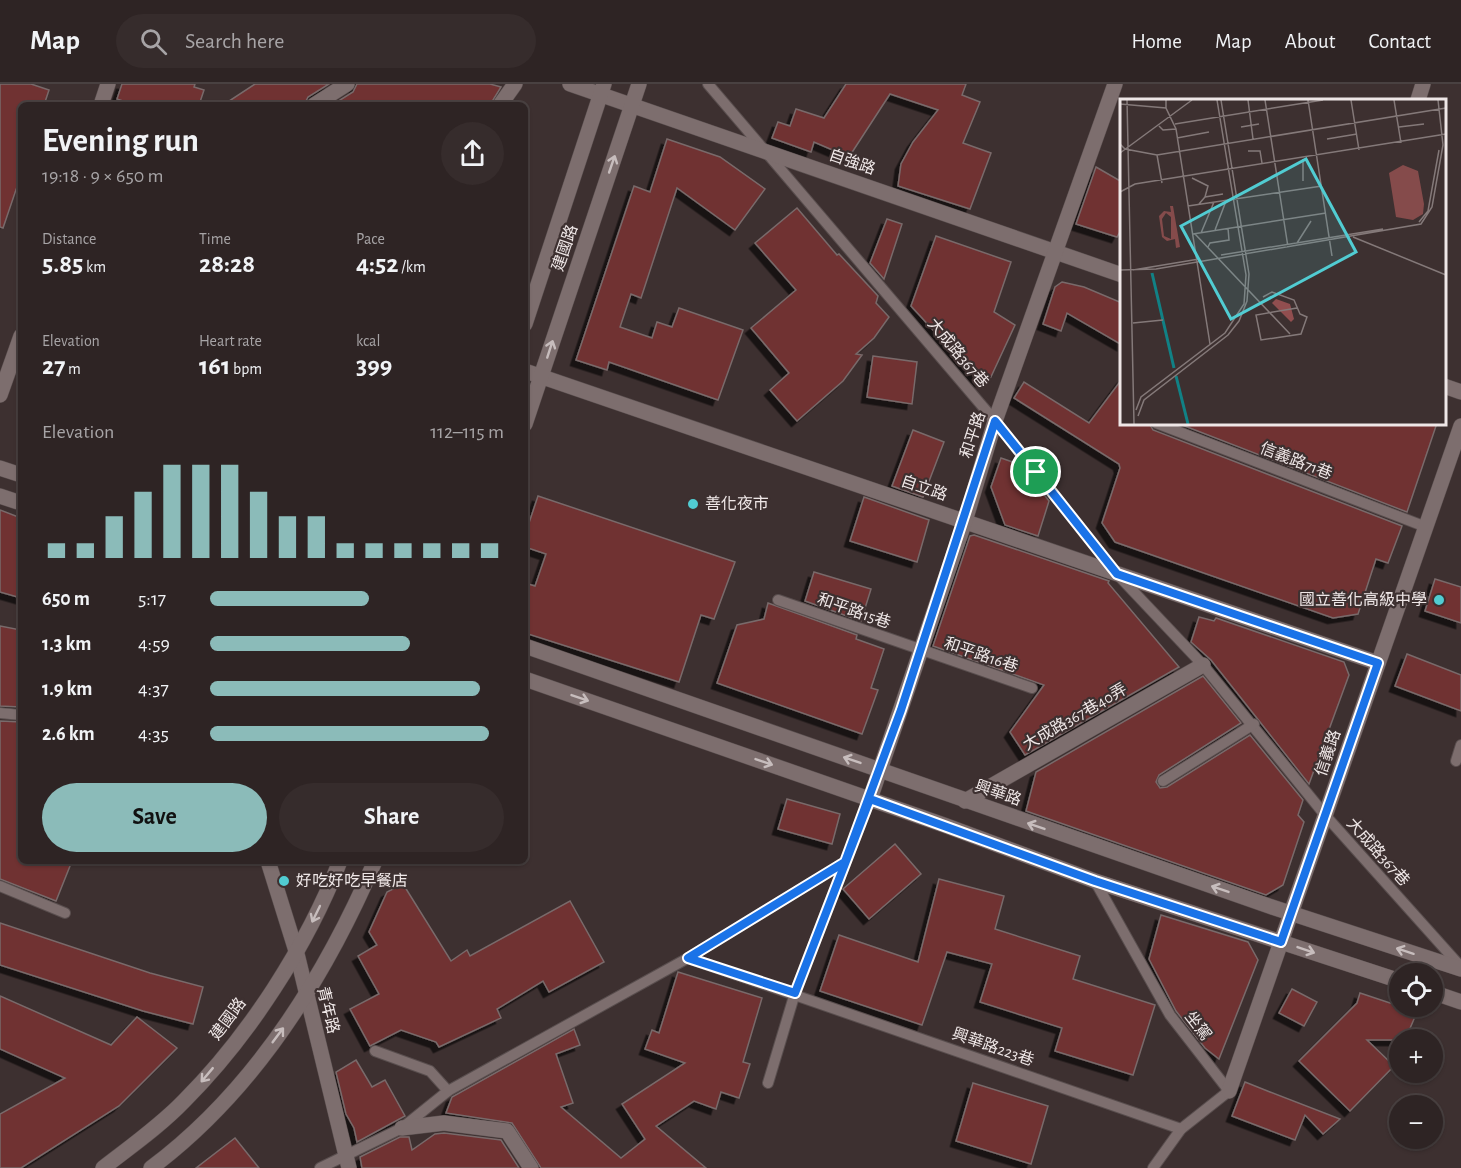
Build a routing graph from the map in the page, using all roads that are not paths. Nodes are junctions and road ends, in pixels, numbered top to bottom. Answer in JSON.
{"nodes":[{"id":1,"x":108,"y":84,"type":"edge"},
{"id":2,"x":347,"y":84,"type":"edge"},
{"id":3,"x":515,"y":84,"type":"edge"},
{"id":4,"x":570,"y":84,"type":"edge"},
{"id":5,"x":639,"y":84,"type":"edge"},
{"id":6,"x":708,"y":84,"type":"edge"},
{"id":7,"x":1115,"y":84,"type":"edge"},
{"id":8,"x":1423,"y":84,"type":"edge"},
{"id":9,"x":602,"y":89,"type":"edge"},
{"id":10,"x":1418,"y":99,"type":"edge"},
{"id":11,"x":102,"y":102,"type":"edge"},
{"id":12,"x":319,"y":102,"type":"edge"},
{"id":13,"x":502,"y":102,"type":"edge"},
{"id":14,"x":632,"y":105,"type":"junction"},
{"id":15,"x":767,"y":152,"type":"junction"},
{"id":16,"x":1057,"y":252,"type":"junction"},
{"id":17,"x":1120,"y":274,"type":"edge"},
{"id":18,"x":528,"y":315,"type":"edge"},
{"id":19,"x":18,"y":344,"type":"edge"},
{"id":20,"x":528,"y":372,"type":"edge"},
{"id":21,"x":540,"y":376,"type":"junction"},
{"id":22,"x":1446,"y":387,"type":"edge"},
{"id":23,"x":1461,"y":392,"type":"edge"},
{"id":24,"x":0,"y":395,"type":"edge"},
{"id":25,"x":528,"y":414,"type":"edge"},
{"id":26,"x":995,"y":421,"type":"junction"},
{"id":27,"x":1159,"y":424,"type":"edge"},
{"id":28,"x":1461,"y":426,"type":"edge"},
{"id":29,"x":0,"y":468,"type":"edge"},
{"id":30,"x":18,"y":474,"type":"edge"},
{"id":31,"x":0,"y":496,"type":"edge"},
{"id":32,"x":18,"y":502,"type":"edge"},
{"id":33,"x":965,"y":521,"type":"junction"},
{"id":34,"x":1426,"y":527,"type":"junction"},
{"id":35,"x":1117,"y":574,"type":"junction"},
{"id":36,"x":778,"y":600,"type":"dead end"},
{"id":37,"x":528,"y":647,"type":"edge"},
{"id":38,"x":921,"y":650,"type":"junction"},
{"id":39,"x":1378,"y":663,"type":"junction"},
{"id":40,"x":1203,"y":665,"type":"junction"},
{"id":41,"x":528,"y":680,"type":"edge"},
{"id":42,"x":1032,"y":688,"type":"dead end"},
{"id":43,"x":0,"y":713,"type":"edge"},
{"id":44,"x":18,"y":715,"type":"edge"},
{"id":45,"x":1254,"y":724,"type":"junction"},
{"id":46,"x":1461,"y":745,"type":"edge"},
{"id":47,"x":1455,"y":761,"type":"dead end"},
{"id":48,"x":880,"y":770,"type":"junction"},
{"id":49,"x":1163,"y":781,"type":"dead end"},
{"id":50,"x":870,"y":799,"type":"junction"},
{"id":51,"x":965,"y":801,"type":"junction"},
{"id":52,"x":1325,"y":816,"type":"junction"},
{"id":53,"x":845,"y":862,"type":"junction"},
{"id":54,"x":269,"y":864,"type":"edge"},
{"id":55,"x":339,"y":864,"type":"edge"},
{"id":56,"x":374,"y":864,"type":"edge"},
{"id":57,"x":1095,"y":881,"type":"junction"},
{"id":58,"x":0,"y":886,"type":"edge"},
{"id":59,"x":65,"y":913,"type":"dead end"},
{"id":60,"x":1291,"y":914,"type":"junction"},
{"id":61,"x":1281,"y":942,"type":"junction"},
{"id":62,"x":297,"y":954,"type":"junction"},
{"id":63,"x":688,"y":958,"type":"junction"},
{"id":64,"x":1461,"y":968,"type":"edge"},
{"id":65,"x":1389,"y":977,"type":"edge"},
{"id":66,"x":795,"y":993,"type":"junction"},
{"id":67,"x":305,"y":995,"type":"junction"},
{"id":68,"x":1443,"y":996,"type":"edge"},
{"id":69,"x":1461,"y":1002,"type":"edge"},
{"id":70,"x":375,"y":1051,"type":"dead end"},
{"id":71,"x":768,"y":1083,"type":"dead end"},
{"id":72,"x":448,"y":1091,"type":"junction"},
{"id":73,"x":1229,"y":1091,"type":"junction"},
{"id":74,"x":402,"y":1128,"type":"junction"},
{"id":75,"x":1181,"y":1129,"type":"junction"},
{"id":76,"x":347,"y":1161,"type":"edge"},
{"id":77,"x":103,"y":1168,"type":"edge"},
{"id":78,"x":152,"y":1168,"type":"edge"},
{"id":79,"x":320,"y":1168,"type":"edge"},
{"id":80,"x":531,"y":1168,"type":"edge"},
{"id":81,"x":1154,"y":1168,"type":"edge"}],
"edges":[{"from":1,"to":11,"type":"street"},
{"from":2,"to":12,"type":"street"},
{"from":3,"to":13,"type":"street"},
{"from":4,"to":9,"type":"street","name":"自強路"},
{"from":5,"to":14,"type":"street","name":"建國路"},
{"from":6,"to":15,"type":"lane","name":"大成路367巷"},
{"from":7,"to":16,"type":"street","name":"和平路"},
{"from":8,"to":10,"type":"street"},
{"from":9,"to":14,"type":"street","name":"自強路"},
{"from":9,"to":18,"type":"street","name":"建國路"},
{"from":14,"to":15,"type":"street","name":"自強路"},
{"from":21,"to":14,"type":"street","name":"建國路","one_way":true},
{"from":15,"to":16,"type":"street","name":"自強路"},
{"from":15,"to":26,"type":"lane","name":"大成路367巷"},
{"from":16,"to":17,"type":"street","name":"自強路"},
{"from":16,"to":26,"type":"street","name":"和平路"},
{"from":19,"to":24,"type":"street"},
{"from":20,"to":21,"type":"street","name":"自立路"},
{"from":21,"to":25,"type":"street","name":"建國路"},
{"from":21,"to":33,"type":"street","name":"自立路"},
{"from":22,"to":23,"type":"street"},
{"from":26,"to":33,"type":"street","name":"和平路"},
{"from":26,"to":35,"type":"lane","name":"大成路367巷"},
{"from":27,"to":34,"type":"lane","name":"信義路71巷"},
{"from":28,"to":34,"type":"street","name":"信義路"},
{"from":29,"to":30,"type":"street"},
{"from":31,"to":32,"type":"street"},
{"from":33,"to":35,"type":"street","name":"自立路"},
{"from":33,"to":38,"type":"street","name":"和平路"},
{"from":34,"to":39,"type":"street","name":"信義路"},
{"from":35,"to":39,"type":"street","name":"自立路"},
{"from":35,"to":40,"type":"lane","name":"大成路367巷"},
{"from":36,"to":38,"type":"lane","name":"和平路15巷"},
{"from":48,"to":37,"type":"street","name":"興華路","one_way":true},
{"from":38,"to":42,"type":"lane","name":"和平路16巷"},
{"from":38,"to":48,"type":"street","name":"和平路"},
{"from":39,"to":52,"type":"street","name":"信義路"},
{"from":40,"to":45,"type":"lane","name":"大成路367巷"},
{"from":40,"to":51,"type":"street","name":"大成路367巷40弄"},
{"from":41,"to":50,"type":"street","one_way":true},
{"from":43,"to":44,"type":"lane"},
{"from":45,"to":49,"type":"lane"},
{"from":45,"to":52,"type":"lane","name":"大成路367巷"},
{"from":46,"to":47,"type":"lane"},
{"from":48,"to":50,"type":"street","name":"和平路"},
{"from":48,"to":51,"type":"street","name":"興華路"},
{"from":50,"to":53,"type":"lane"},
{"from":50,"to":57,"type":"street"},
{"from":60,"to":51,"type":"street","name":"興華路","one_way":true},
{"from":52,"to":60,"type":"street","name":"信義路"},
{"from":52,"to":64,"type":"lane","name":"大成路367巷"},
{"from":53,"to":63,"type":"lane"},
{"from":53,"to":66,"type":"lane"},
{"from":54,"to":62,"type":"street","name":"青年路"},
{"from":55,"to":62,"type":"street","name":"建國路","one_way":true},
{"from":56,"to":67,"type":"street"},
{"from":57,"to":61,"type":"street"},
{"from":57,"to":73,"type":"lane","name":"坐駕"},
{"from":58,"to":59,"type":"lane"},
{"from":60,"to":61,"type":"street","name":"信義路"},
{"from":64,"to":60,"type":"street","name":"興華路","one_way":true},
{"from":61,"to":65,"type":"street","one_way":true},
{"from":61,"to":73,"type":"street","name":"信義路"},
{"from":62,"to":67,"type":"street","name":"青年路"},
{"from":62,"to":77,"type":"street","name":"建國路","one_way":true},
{"from":63,"to":66,"type":"lane","name":"興華路223巷"},
{"from":63,"to":72,"type":"lane"},
{"from":66,"to":71,"type":"lane"},
{"from":66,"to":75,"type":"lane","name":"興華路223巷"},
{"from":67,"to":76,"type":"street","name":"青年路"},
{"from":78,"to":67,"type":"street","one_way":true},
{"from":68,"to":69,"type":"street"},
{"from":70,"to":72,"type":"lane"},
{"from":72,"to":74,"type":"lane"},
{"from":73,"to":75,"type":"lane"},
{"from":74,"to":76,"type":"lane"},
{"from":74,"to":80,"type":"street"},
{"from":75,"to":81,"type":"lane"},
{"from":76,"to":79,"type":"lane"}]}
